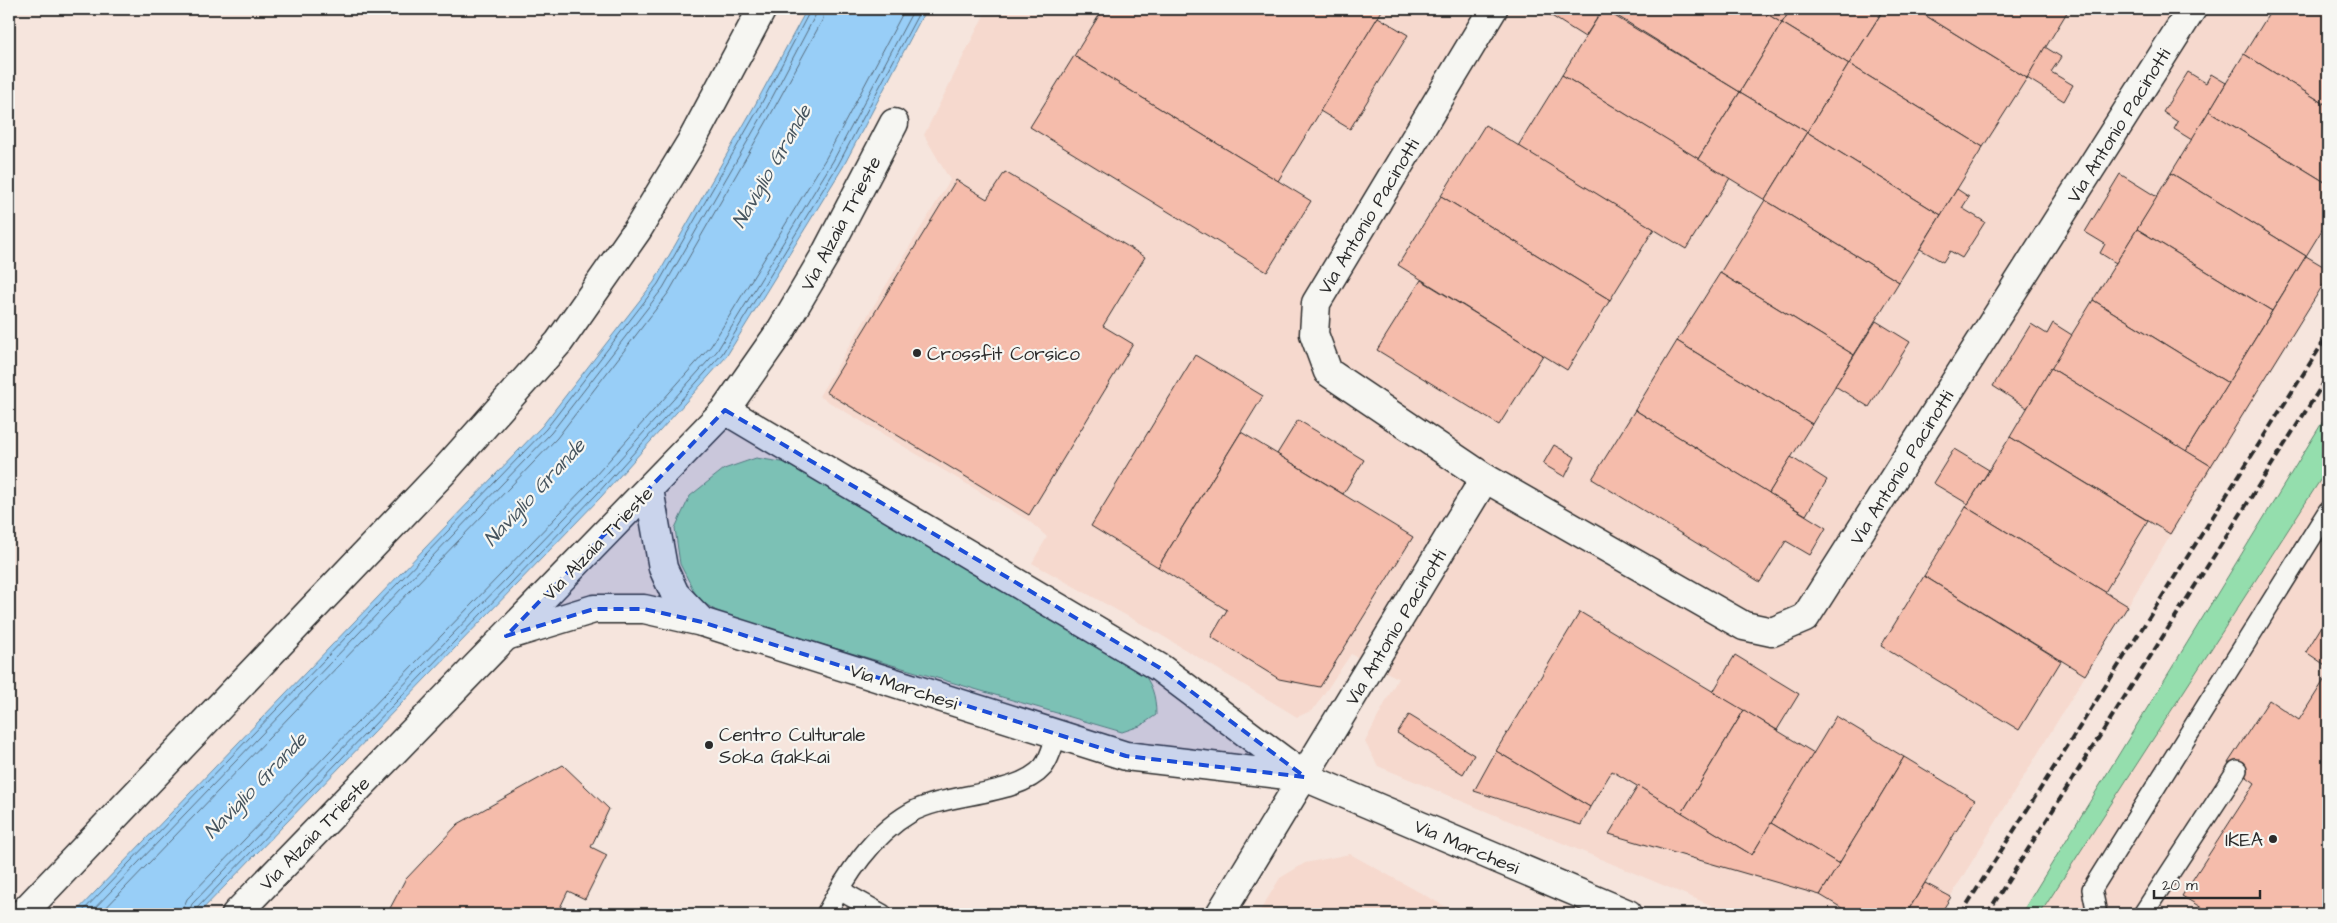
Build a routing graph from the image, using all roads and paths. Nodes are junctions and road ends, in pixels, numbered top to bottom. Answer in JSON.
{"nodes":[{"id":1,"x":762,"y":9,"type":"edge"},
{"id":2,"x":1493,"y":9,"type":"edge"},
{"id":3,"x":2192,"y":9,"type":"edge"},
{"id":4,"x":894,"y":123,"type":"dead end"},
{"id":5,"x":725,"y":410,"type":"junction"},
{"id":6,"x":1485,"y":478,"type":"junction"},
{"id":7,"x":649,"y":489,"type":"junction"},
{"id":8,"x":2328,"y":511,"type":"edge"},
{"id":9,"x":702,"y":622,"type":"junction"},
{"id":10,"x":506,"y":636,"type":"junction"},
{"id":11,"x":1057,"y":735,"type":"junction"},
{"id":12,"x":2237,"y":770,"type":"dead end"},
{"id":13,"x":1305,"y":777,"type":"junction"},
{"id":14,"x":841,"y":890,"type":"junction"},
{"id":15,"x":22,"y":914,"type":"edge"},
{"id":16,"x":236,"y":914,"type":"edge"},
{"id":17,"x":826,"y":914,"type":"edge"},
{"id":18,"x":882,"y":914,"type":"edge"},
{"id":19,"x":1220,"y":914,"type":"edge"},
{"id":20,"x":1628,"y":914,"type":"edge"},
{"id":21,"x":2097,"y":914,"type":"edge"},
{"id":22,"x":2143,"y":914,"type":"edge"}],
"edges":[{"from":1,"to":15,"type":"street"},
{"from":2,"to":6,"type":"street","name":"Via Antonio Pacinotti"},
{"from":3,"to":6,"type":"street","name":"Via Antonio Pacinotti"},
{"from":4,"to":5,"type":"street","name":"Via Alzaia Trieste"},
{"from":5,"to":7,"type":"street","name":"Via Alzaia Trieste"},
{"from":5,"to":13,"type":"street","name":"Via Marchesi"},
{"from":6,"to":13,"type":"street","name":"Via Antonio Pacinotti"},
{"from":7,"to":9,"type":"street"},
{"from":7,"to":10,"type":"street","name":"Via Alzaia Trieste"},
{"from":8,"to":21,"type":"lane"},
{"from":9,"to":10,"type":"street","name":"Via Marchesi"},
{"from":9,"to":11,"type":"street","name":"Via Marchesi"},
{"from":10,"to":16,"type":"street","name":"Via Alzaia Trieste"},
{"from":11,"to":13,"type":"street","name":"Via Marchesi"},
{"from":11,"to":14,"type":"lane"},
{"from":12,"to":22,"type":"lane"},
{"from":13,"to":19,"type":"street","name":"Via Antonio Pacinotti"},
{"from":13,"to":20,"type":"street","name":"Via Marchesi"},
{"from":14,"to":17,"type":"lane"},
{"from":14,"to":18,"type":"lane"}]}
